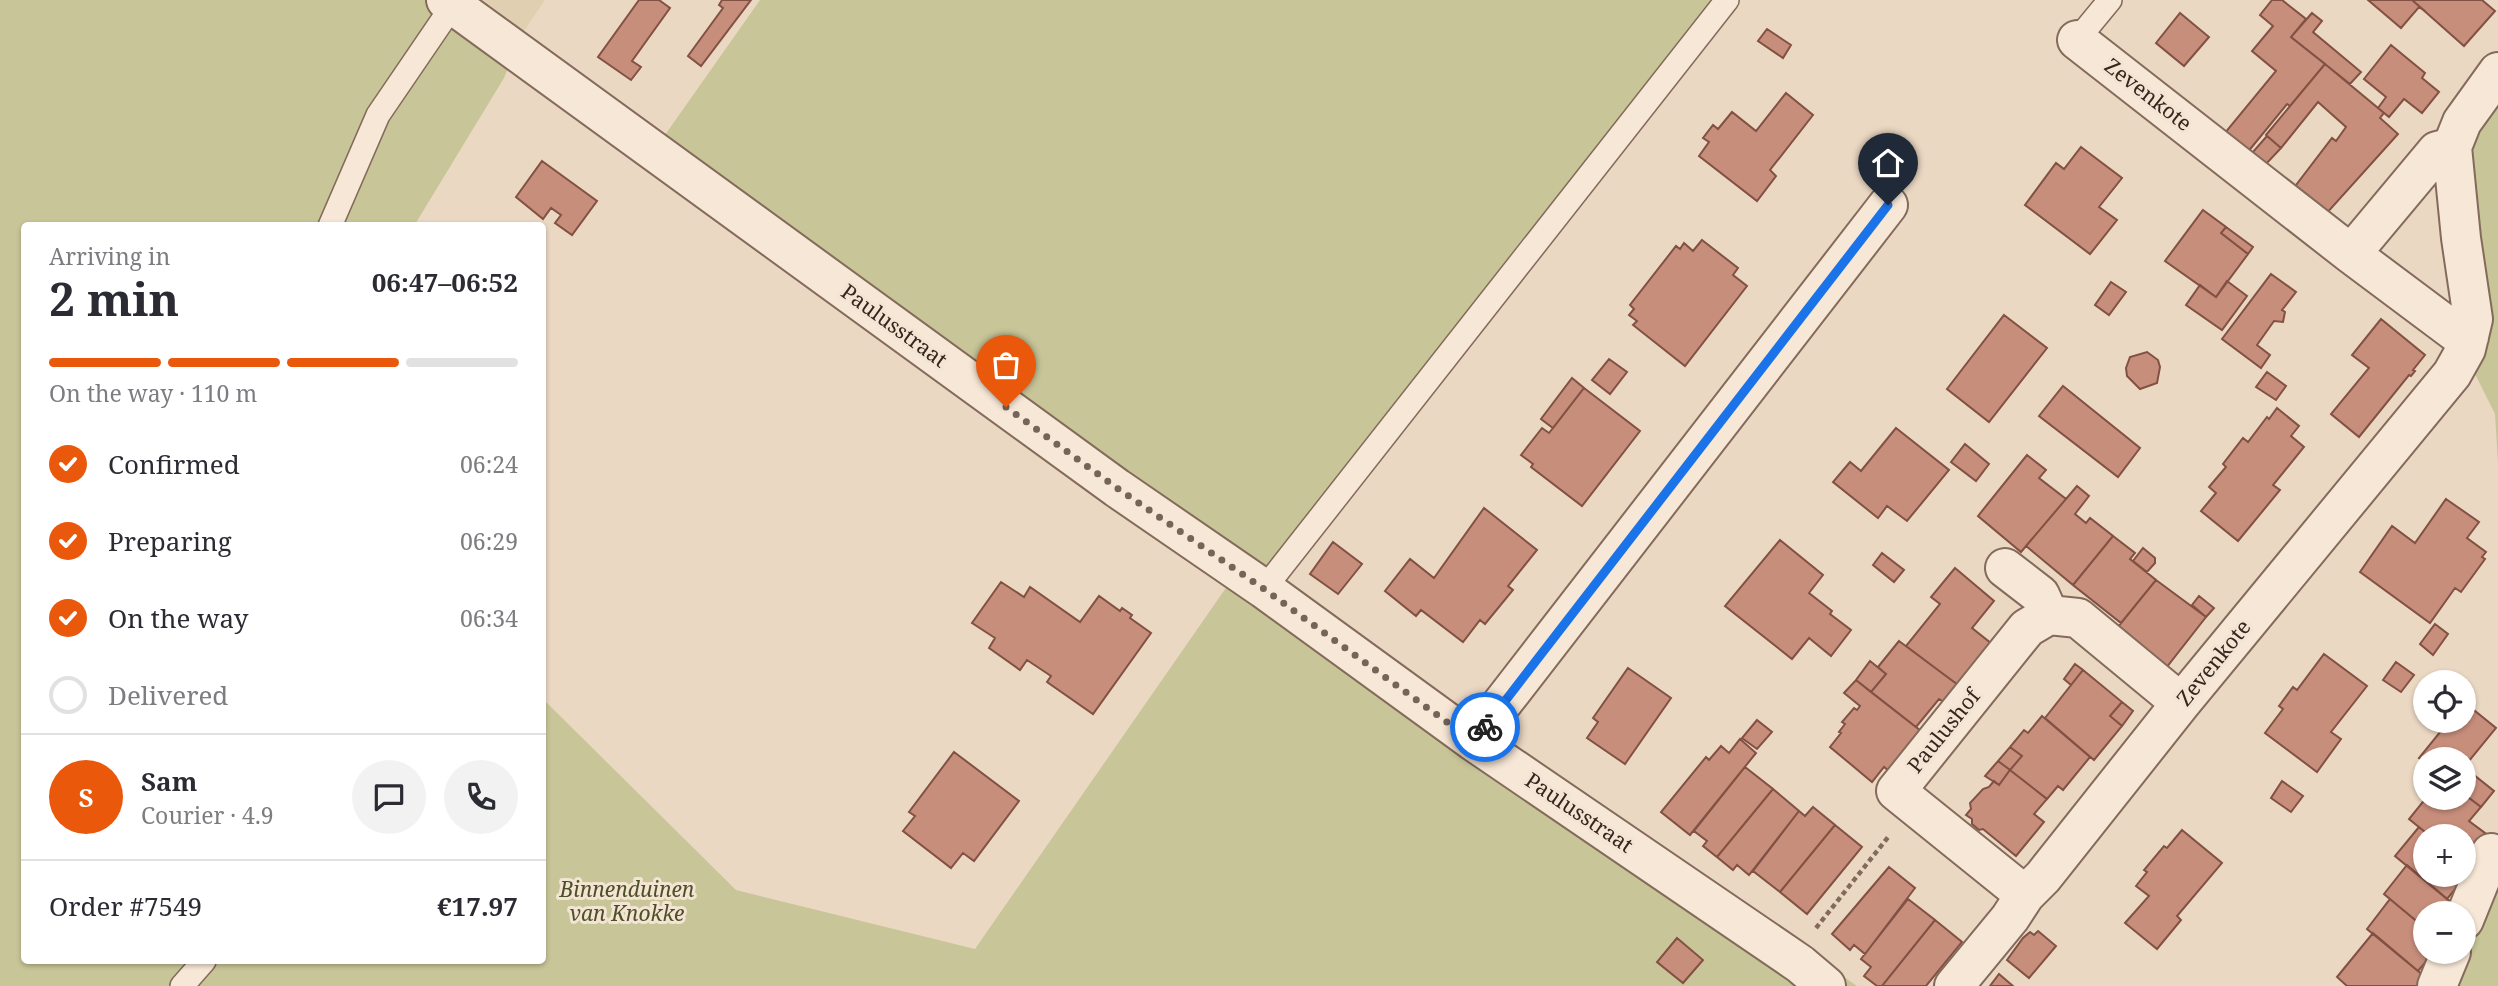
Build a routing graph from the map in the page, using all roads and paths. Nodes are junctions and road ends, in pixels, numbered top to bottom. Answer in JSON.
{"nodes":[{"id":1,"x":1727,"y":0,"type":"edge"},
{"id":2,"x":2110,"y":0,"type":"edge"},
{"id":3,"x":449,"y":3,"type":"edge"},
{"id":4,"x":2077,"y":40,"type":"joint"},
{"id":5,"x":2498,"y":72,"type":"edge"},
{"id":6,"x":2452,"y":147,"type":"junction"},
{"id":7,"x":1888,"y":205,"type":"dead end"},
{"id":8,"x":332,"y":222,"type":"edge"},
{"id":9,"x":2351,"y":254,"type":"junction"},
{"id":10,"x":2469,"y":337,"type":"junction"},
{"id":11,"x":2005,"y":568,"type":"dead end"},
{"id":12,"x":1264,"y":589,"type":"junction"},
{"id":13,"x":2049,"y":615,"type":"junction"},
{"id":14,"x":2181,"y":703,"type":"junction"},
{"id":15,"x":1473,"y":741,"type":"junction"},
{"id":16,"x":1914,"y":805,"type":"junction"},
{"id":17,"x":2491,"y":853,"type":"dead end"},
{"id":18,"x":2025,"y":895,"type":"junction"},
{"id":19,"x":2472,"y":901,"type":"edge"},
{"id":20,"x":1792,"y":958,"type":"junction"},
{"id":21,"x":201,"y":964,"type":"edge"},
{"id":22,"x":2446,"y":964,"type":"edge"},
{"id":23,"x":182,"y":986,"type":"edge"},
{"id":24,"x":1826,"y":986,"type":"edge"},
{"id":25,"x":1954,"y":986,"type":"edge"},
{"id":26,"x":2437,"y":986,"type":"edge"}],
"edges":[{"from":1,"to":12,"type":"lane"},
{"from":2,"to":4,"type":"lane"},
{"from":3,"to":8,"type":"lane"},
{"from":3,"to":12,"type":"street","name":"Paulusstraat"},
{"from":4,"to":9,"type":"street","name":"Zevenkote"},
{"from":5,"to":6,"type":"street"},
{"from":6,"to":9,"type":"street"},
{"from":6,"to":10,"type":"street","name":"Zevenkote"},
{"from":7,"to":15,"type":"street"},
{"from":9,"to":10,"type":"street","name":"Zevenkote"},
{"from":10,"to":14,"type":"street","name":"Zevenkote"},
{"from":11,"to":13,"type":"street"},
{"from":12,"to":15,"type":"street","name":"Paulusstraat"},
{"from":13,"to":14,"type":"street"},
{"from":13,"to":16,"type":"street","name":"Paulushof"},
{"from":14,"to":18,"type":"street","name":"Zevenkote"},
{"from":15,"to":20,"type":"street","name":"Paulusstraat"},
{"from":16,"to":18,"type":"street","name":"Paulushof"},
{"from":16,"to":20,"type":"path"},
{"from":17,"to":19,"type":"street"},
{"from":18,"to":25,"type":"street","name":"Zevenkote"},
{"from":20,"to":24,"type":"street","name":"Paulusstraat"},
{"from":21,"to":23,"type":"lane"},
{"from":22,"to":26,"type":"street"}]}
